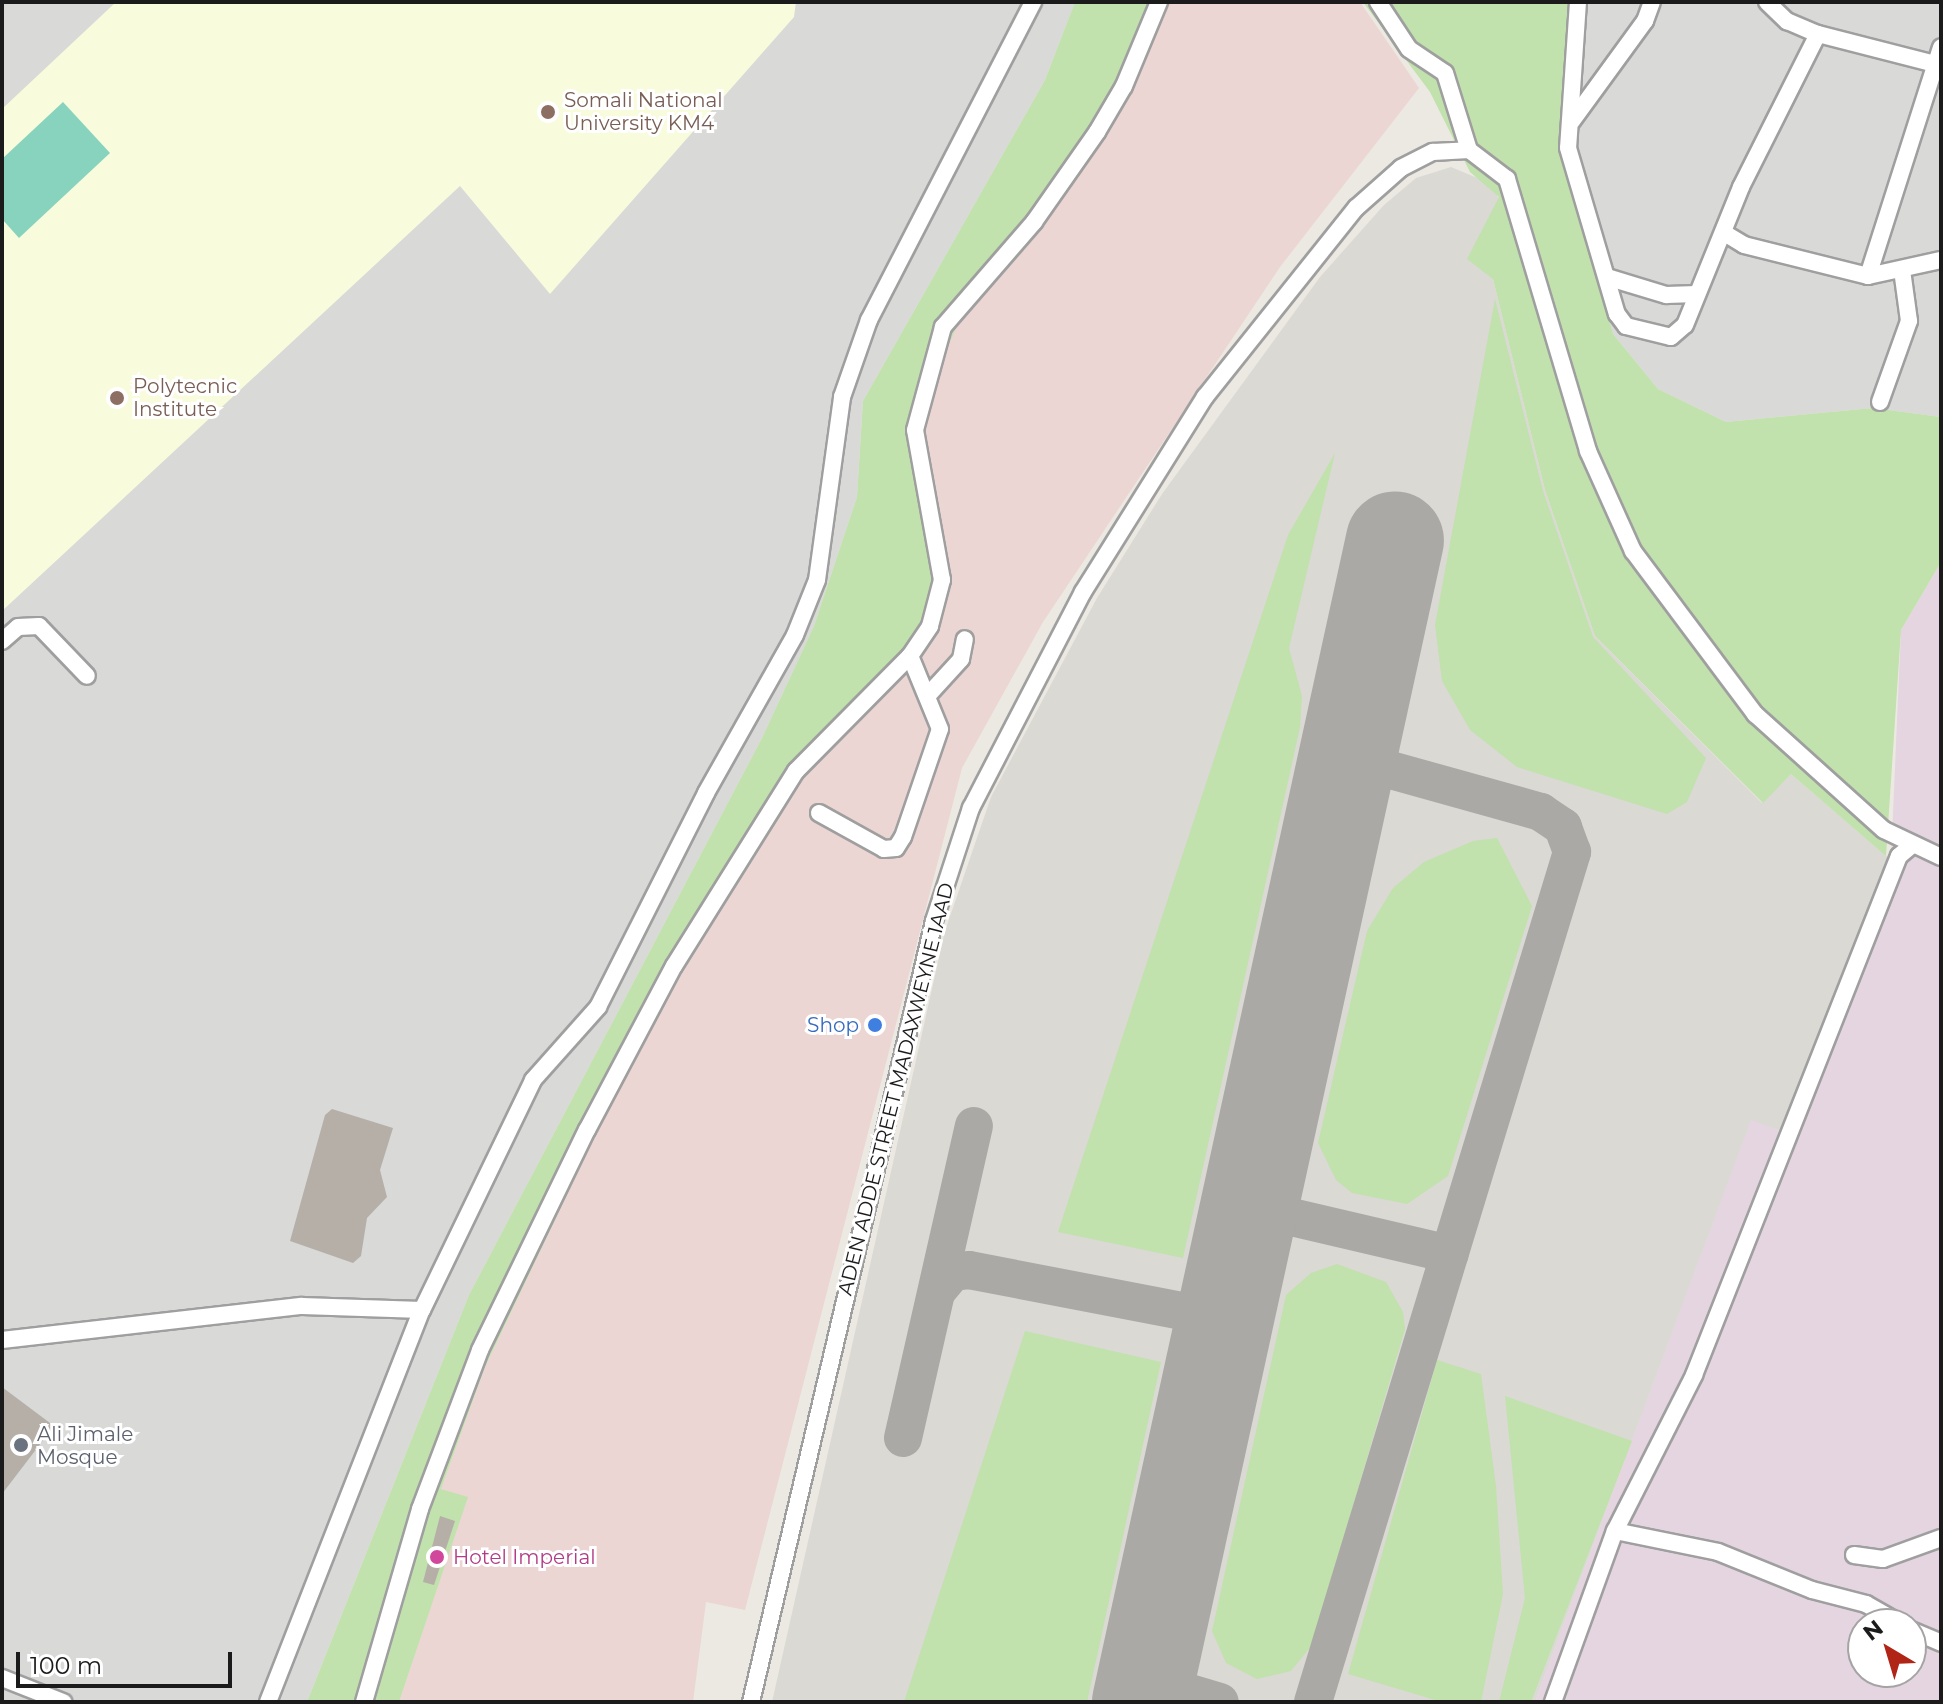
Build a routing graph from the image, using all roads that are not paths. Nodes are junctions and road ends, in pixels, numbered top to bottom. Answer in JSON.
{"nodes":[{"id":1,"x":1033,"y":2,"type":"edge"},
{"id":2,"x":1159,"y":2,"type":"edge"},
{"id":3,"x":1378,"y":2,"type":"edge"},
{"id":4,"x":1578,"y":2,"type":"edge"},
{"id":5,"x":1652,"y":2,"type":"edge"},
{"id":6,"x":1767,"y":2,"type":"edge"},
{"id":7,"x":1818,"y":34,"type":"junction"},
{"id":8,"x":1941,"y":47,"type":"edge"},
{"id":9,"x":1935,"y":64,"type":"junction"},
{"id":10,"x":1572,"y":121,"type":"junction"},
{"id":11,"x":1469,"y":150,"type":"junction"},
{"id":12,"x":1726,"y":234,"type":"junction"},
{"id":13,"x":1941,"y":260,"type":"edge"},
{"id":14,"x":1902,"y":270,"type":"junction"},
{"id":15,"x":1868,"y":276,"type":"junction"},
{"id":16,"x":1610,"y":278,"type":"junction"},
{"id":17,"x":1697,"y":294,"type":"junction"},
{"id":18,"x":1880,"y":402,"type":"dead end"},
{"id":19,"x":965,"y":639,"type":"dead end"},
{"id":20,"x":2,"y":641,"type":"edge"},
{"id":21,"x":910,"y":656,"type":"junction"},
{"id":22,"x":87,"y":676,"type":"dead end"},
{"id":23,"x":930,"y":693,"type":"junction"},
{"id":24,"x":819,"y":813,"type":"dead end"},
{"id":25,"x":1912,"y":845,"type":"junction"},
{"id":26,"x":1941,"y":857,"type":"edge"},
{"id":27,"x":422,"y":1310,"type":"junction"},
{"id":28,"x":2,"y":1340,"type":"edge"},
{"id":29,"x":1615,"y":1531,"type":"junction"},
{"id":30,"x":1941,"y":1538,"type":"edge"},
{"id":31,"x":1854,"y":1555,"type":"dead end"},
{"id":32,"x":1873,"y":1608,"type":"edge"},
{"id":33,"x":2,"y":1678,"type":"edge"},
{"id":34,"x":63,"y":1702,"type":"edge"},
{"id":35,"x":268,"y":1702,"type":"edge"},
{"id":36,"x":364,"y":1702,"type":"edge"},
{"id":37,"x":751,"y":1702,"type":"edge"},
{"id":38,"x":1553,"y":1702,"type":"edge"}],
"edges":[{"from":1,"to":27,"type":"street"},
{"from":2,"to":21,"type":"street"},
{"from":3,"to":11,"type":"street"},
{"from":4,"to":10,"type":"street"},
{"from":5,"to":10,"type":"street"},
{"from":6,"to":7,"type":"street"},
{"from":7,"to":9,"type":"street"},
{"from":7,"to":12,"type":"street"},
{"from":8,"to":9,"type":"street"},
{"from":9,"to":15,"type":"street"},
{"from":10,"to":16,"type":"street"},
{"from":11,"to":25,"type":"street"},
{"from":11,"to":37,"type":"street","name":"ADEN ADDE STREET MADAXWEYNE 1AAD"},
{"from":12,"to":15,"type":"street"},
{"from":12,"to":17,"type":"street"},
{"from":13,"to":14,"type":"street"},
{"from":14,"to":15,"type":"street"},
{"from":14,"to":18,"type":"street"},
{"from":16,"to":17,"type":"street"},
{"from":16,"to":17,"type":"street"},
{"from":19,"to":23,"type":"street"},
{"from":20,"to":22,"type":"street"},
{"from":21,"to":23,"type":"street"},
{"from":21,"to":36,"type":"street"},
{"from":23,"to":24,"type":"street"},
{"from":25,"to":26,"type":"street"},
{"from":25,"to":29,"type":"street"},
{"from":27,"to":28,"type":"street"},
{"from":27,"to":35,"type":"street"},
{"from":29,"to":32,"type":"street"},
{"from":29,"to":38,"type":"street"},
{"from":30,"to":31,"type":"street"},
{"from":33,"to":34,"type":"street"}]}
